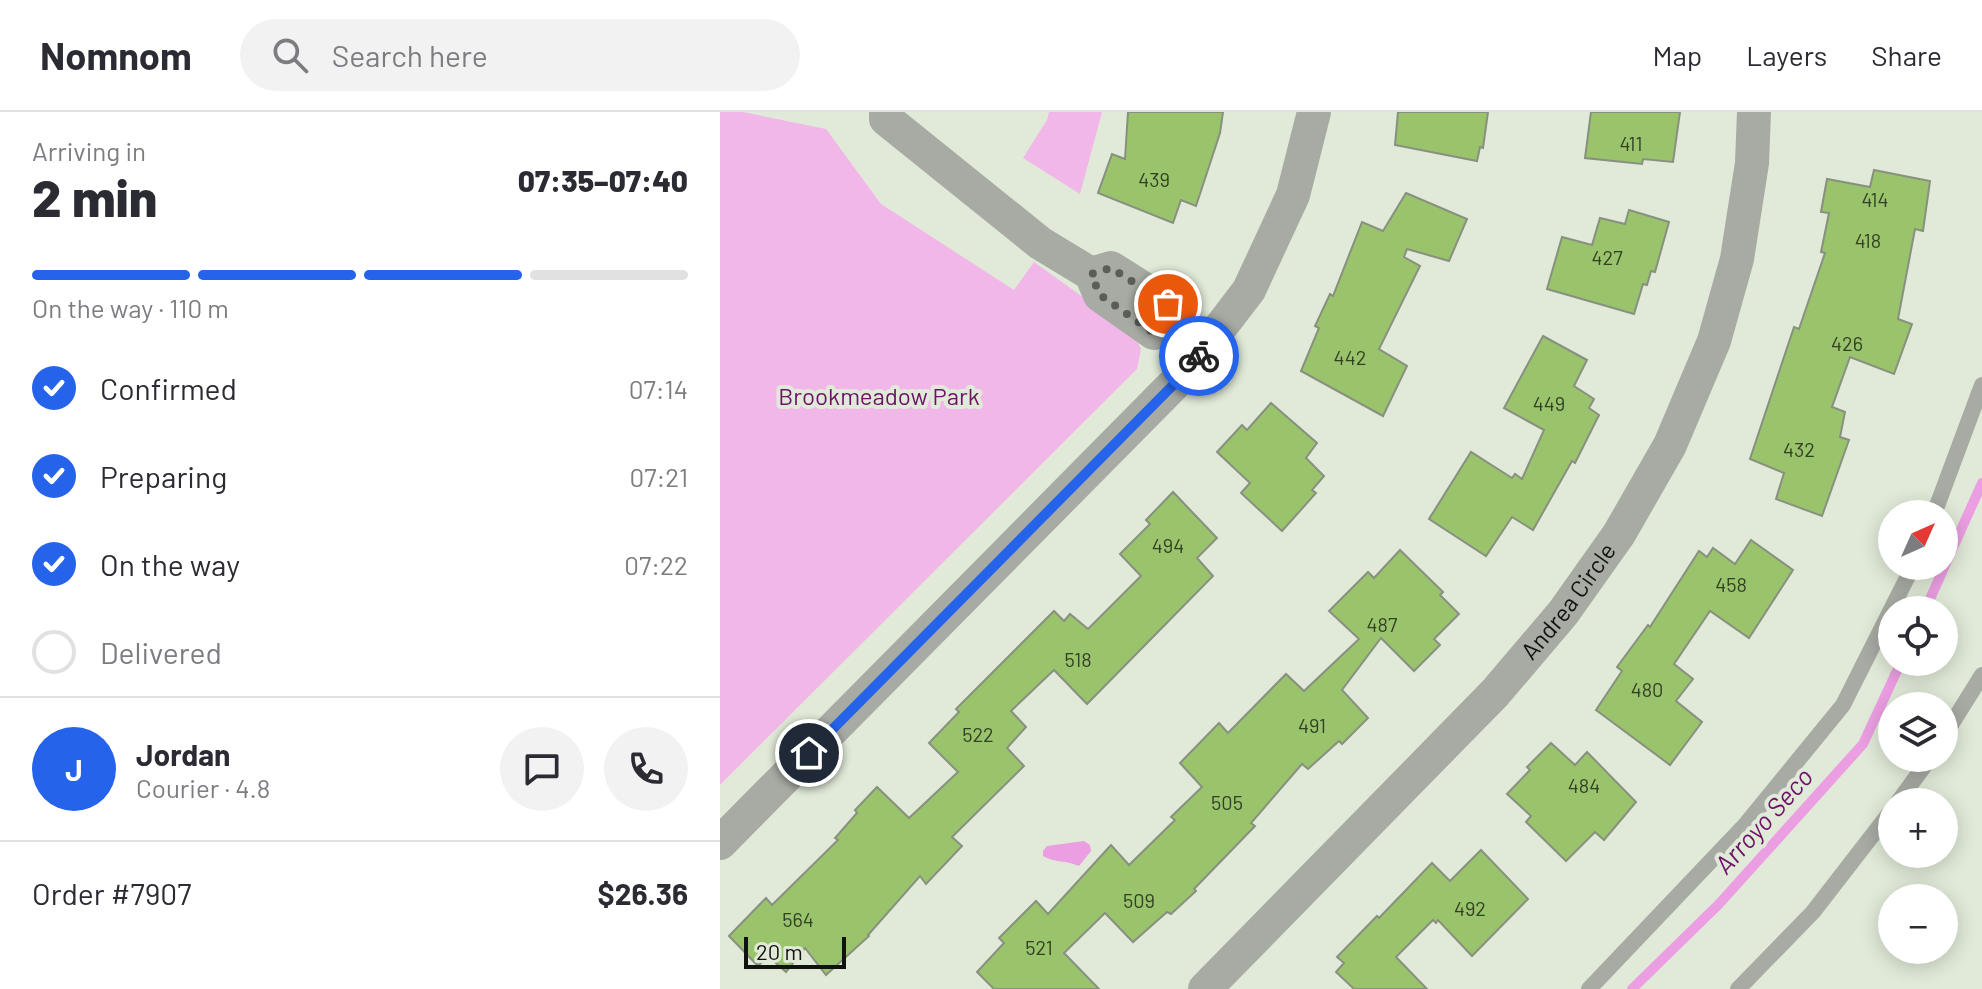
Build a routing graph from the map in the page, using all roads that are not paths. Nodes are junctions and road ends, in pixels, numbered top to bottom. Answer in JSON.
{"nodes":[{"id":1,"x":886,"y":112,"type":"edge"},
{"id":2,"x":1314,"y":112,"type":"edge"},
{"id":3,"x":1754,"y":112,"type":"edge"},
{"id":4,"x":1203,"y":351,"type":"junction"},
{"id":5,"x":1982,"y":385,"type":"edge"},
{"id":6,"x":1939,"y":500,"type":"edge"},
{"id":7,"x":1906,"y":580,"type":"edge"},
{"id":8,"x":1982,"y":675,"type":"edge"},
{"id":9,"x":1958,"y":714,"type":"edge"},
{"id":10,"x":1878,"y":828,"type":"edge"},
{"id":11,"x":720,"y":843,"type":"edge"},
{"id":12,"x":1205,"y":989,"type":"edge"},
{"id":13,"x":1589,"y":989,"type":"edge"},
{"id":14,"x":1738,"y":989,"type":"edge"}],
"edges":[{"from":1,"to":4,"type":"street"},
{"from":2,"to":4,"type":"street"},
{"from":3,"to":12,"type":"street","name":"Andrea Circle"},
{"from":4,"to":11,"type":"street"},
{"from":5,"to":6,"type":"lane"},
{"from":7,"to":13,"type":"lane"},
{"from":8,"to":9,"type":"lane"},
{"from":10,"to":14,"type":"lane"}]}
